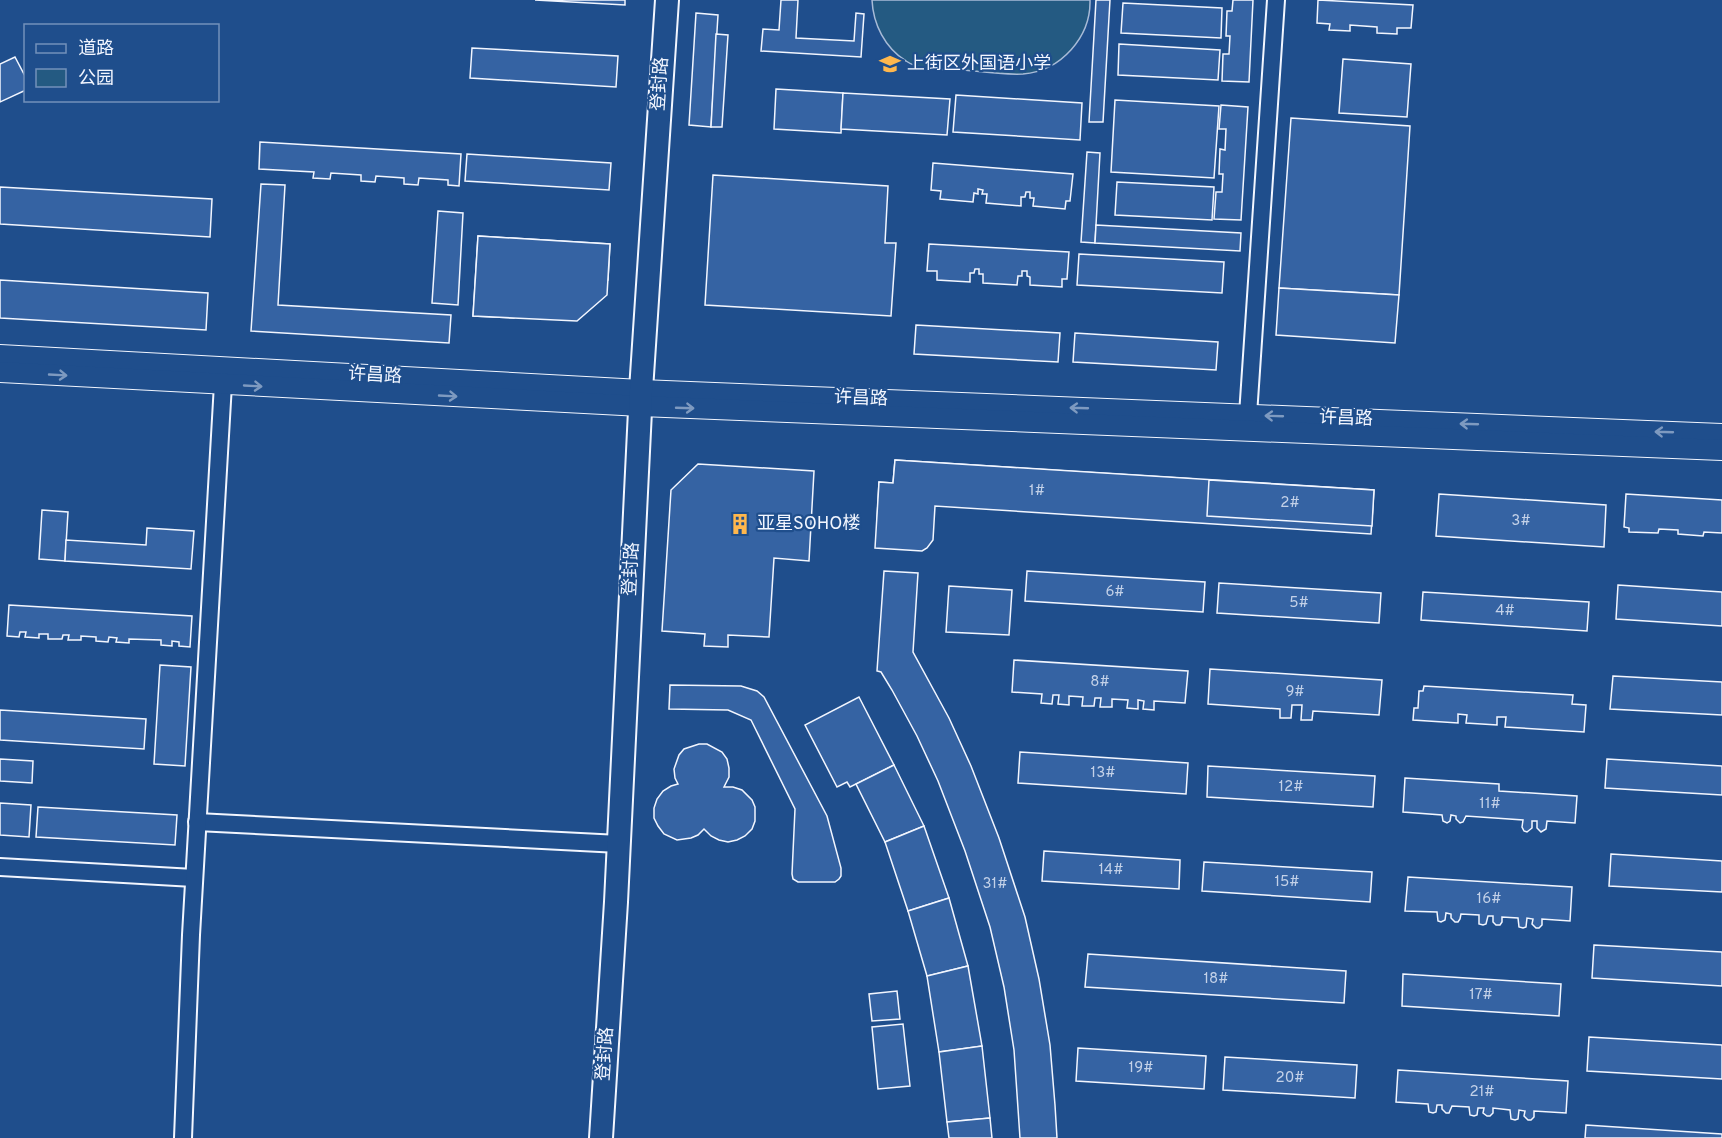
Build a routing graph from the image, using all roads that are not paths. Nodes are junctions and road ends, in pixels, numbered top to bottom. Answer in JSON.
{"nodes":[{"id":1,"x":667,"y":0,"type":"edge"},
{"id":2,"x":1276,"y":0,"type":"edge"},
{"id":3,"x":0,"y":356,"type":"edge"},
{"id":4,"x":0,"y":372,"type":"edge"},
{"id":5,"x":223,"y":384,"type":"junction"},
{"id":6,"x":641,"y":398,"type":"junction"},
{"id":7,"x":1248,"y":415,"type":"junction"},
{"id":8,"x":1722,"y":434,"type":"edge"},
{"id":9,"x":1722,"y":450,"type":"edge"},
{"id":10,"x":197,"y":822,"type":"junction"},
{"id":11,"x":618,"y":843,"type":"junction"},
{"id":12,"x":0,"y":867,"type":"edge"},
{"id":13,"x":194,"y":878,"type":"junction"},
{"id":14,"x":183,"y":1138,"type":"edge"},
{"id":15,"x":601,"y":1138,"type":"edge"}],
"edges":[{"from":1,"to":6,"type":"main road","name":"登封路"},
{"from":2,"to":7,"type":"street"},
{"from":3,"to":6,"type":"street","name":"许昌路"},
{"from":4,"to":5,"type":"street","name":"许昌路","one_way":true},
{"from":5,"to":6,"type":"street","name":"许昌路","one_way":true},
{"from":5,"to":10,"type":"street"},
{"from":7,"to":6,"type":"street","name":"许昌路","one_way":true},
{"from":6,"to":9,"type":"street","name":"许昌路","one_way":true},
{"from":6,"to":11,"type":"main road","name":"登封路"},
{"from":8,"to":7,"type":"street","name":"许昌路","one_way":true},
{"from":10,"to":11,"type":"street"},
{"from":10,"to":13,"type":"street"},
{"from":11,"to":15,"type":"main road","name":"登封路"},
{"from":12,"to":13,"type":"street"},
{"from":13,"to":14,"type":"street"}]}
